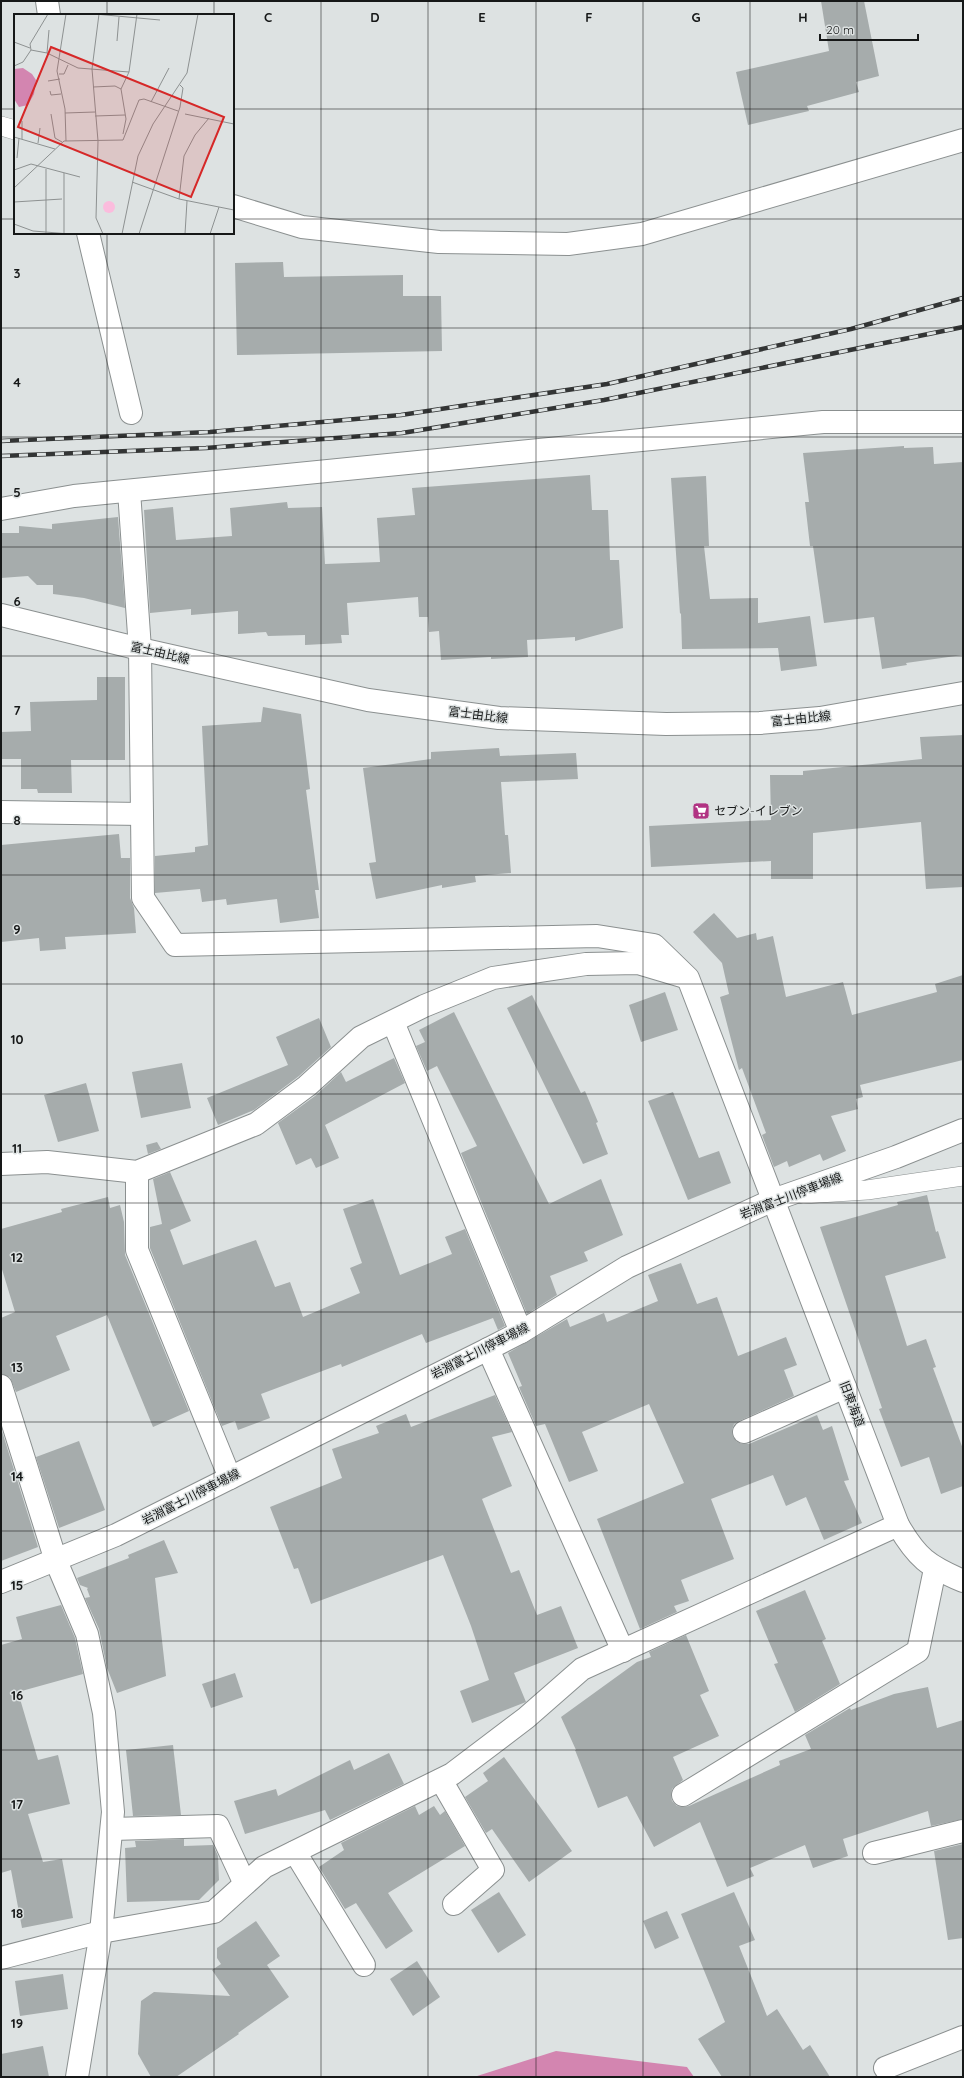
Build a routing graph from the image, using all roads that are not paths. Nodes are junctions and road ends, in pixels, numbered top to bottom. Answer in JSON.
{"nodes":[{"id":1,"x":47,"y":1,"type":"edge"},
{"id":2,"x":49,"y":14,"type":"edge"},
{"id":3,"x":1,"y":126,"type":"edge"},
{"id":4,"x":14,"y":130,"type":"edge"},
{"id":5,"x":963,"y":140,"type":"edge"},
{"id":6,"x":234,"y":206,"type":"edge"},
{"id":7,"x":88,"y":234,"type":"edge"},
{"id":8,"x":132,"y":413,"type":"dead end"},
{"id":9,"x":963,"y":422,"type":"edge"},
{"id":10,"x":129,"y":491,"type":"junction"},
{"id":11,"x":1,"y":509,"type":"edge"},
{"id":12,"x":1,"y":614,"type":"edge"},
{"id":13,"x":140,"y":649,"type":"junction"},
{"id":14,"x":963,"y":693,"type":"edge"},
{"id":15,"x":1,"y":812,"type":"edge"},
{"id":16,"x":142,"y":814,"type":"junction"},
{"id":17,"x":688,"y":978,"type":"junction"},
{"id":18,"x":393,"y":1022,"type":"junction"},
{"id":19,"x":963,"y":1130,"type":"edge"},
{"id":20,"x":1,"y":1164,"type":"edge"},
{"id":21,"x":137,"y":1172,"type":"junction"},
{"id":22,"x":963,"y":1176,"type":"edge"},
{"id":23,"x":780,"y":1197,"type":"junction"},
{"id":24,"x":521,"y":1332,"type":"junction"},
{"id":25,"x":488,"y":1348,"type":"junction"},
{"id":26,"x":1,"y":1386,"type":"edge"},
{"id":27,"x":845,"y":1387,"type":"junction"},
{"id":28,"x":744,"y":1432,"type":"dead end"},
{"id":29,"x":230,"y":1478,"type":"junction"},
{"id":30,"x":898,"y":1525,"type":"junction"},
{"id":31,"x":56,"y":1561,"type":"junction"},
{"id":32,"x":935,"y":1569,"type":"junction"},
{"id":33,"x":963,"y":1581,"type":"edge"},
{"id":34,"x":1,"y":1582,"type":"edge"},
{"id":35,"x":623,"y":1650,"type":"junction"},
{"id":36,"x":441,"y":1780,"type":"junction"},
{"id":37,"x":683,"y":1795,"type":"dead end"},
{"id":38,"x":112,"y":1829,"type":"junction"},
{"id":39,"x":963,"y":1832,"type":"edge"},
{"id":40,"x":295,"y":1852,"type":"junction"},
{"id":41,"x":874,"y":1853,"type":"dead end"},
{"id":42,"x":245,"y":1884,"type":"junction"},
{"id":43,"x":454,"y":1904,"type":"dead end"},
{"id":44,"x":101,"y":1932,"type":"junction"},
{"id":45,"x":1,"y":1958,"type":"edge"},
{"id":46,"x":364,"y":1964,"type":"dead end"},
{"id":47,"x":963,"y":2036,"type":"edge"},
{"id":48,"x":885,"y":2068,"type":"dead end"},
{"id":49,"x":77,"y":2077,"type":"edge"}],
"edges":[{"from":1,"to":2,"type":"street"},
{"from":3,"to":4,"type":"lane"},
{"from":5,"to":6,"type":"street"},
{"from":7,"to":8,"type":"street"},
{"from":9,"to":10,"type":"street"},
{"from":10,"to":11,"type":"street"},
{"from":10,"to":13,"type":"street"},
{"from":12,"to":13,"type":"street","name":"富士由比線"},
{"from":13,"to":14,"type":"street","name":"富士由比線"},
{"from":13,"to":16,"type":"street"},
{"from":15,"to":16,"type":"street"},
{"from":16,"to":17,"type":"street"},
{"from":17,"to":18,"type":"street"},
{"from":17,"to":23,"type":"street","name":"旧東海道"},
{"from":18,"to":21,"type":"street"},
{"from":18,"to":24,"type":"street"},
{"from":19,"to":23,"type":"street","name":"岩淵富士川停車場線"},
{"from":20,"to":21,"type":"street"},
{"from":21,"to":29,"type":"street"},
{"from":22,"to":23,"type":"lane"},
{"from":23,"to":24,"type":"street","name":"岩淵富士川停車場線"},
{"from":23,"to":27,"type":"street","name":"旧東海道"},
{"from":24,"to":25,"type":"street","name":"岩淵富士川停車場線"},
{"from":25,"to":29,"type":"street","name":"岩淵富士川停車場線"},
{"from":25,"to":35,"type":"street"},
{"from":26,"to":31,"type":"street"},
{"from":27,"to":28,"type":"street"},
{"from":27,"to":30,"type":"street","name":"旧東海道"},
{"from":29,"to":31,"type":"street","name":"岩淵富士川停車場線"},
{"from":30,"to":32,"type":"street","name":"旧東海道"},
{"from":30,"to":35,"type":"street"},
{"from":31,"to":34,"type":"street","name":"岩淵富士川停車場線"},
{"from":31,"to":38,"type":"street"},
{"from":32,"to":33,"type":"street","name":"旧東海道"},
{"from":32,"to":37,"type":"street"},
{"from":35,"to":36,"type":"street"},
{"from":36,"to":40,"type":"street"},
{"from":36,"to":43,"type":"street"},
{"from":38,"to":42,"type":"street"},
{"from":38,"to":44,"type":"street"},
{"from":39,"to":41,"type":"street"},
{"from":40,"to":42,"type":"street"},
{"from":40,"to":46,"type":"street"},
{"from":42,"to":44,"type":"street"},
{"from":44,"to":45,"type":"street"},
{"from":44,"to":49,"type":"street"},
{"from":47,"to":48,"type":"street"}]}
